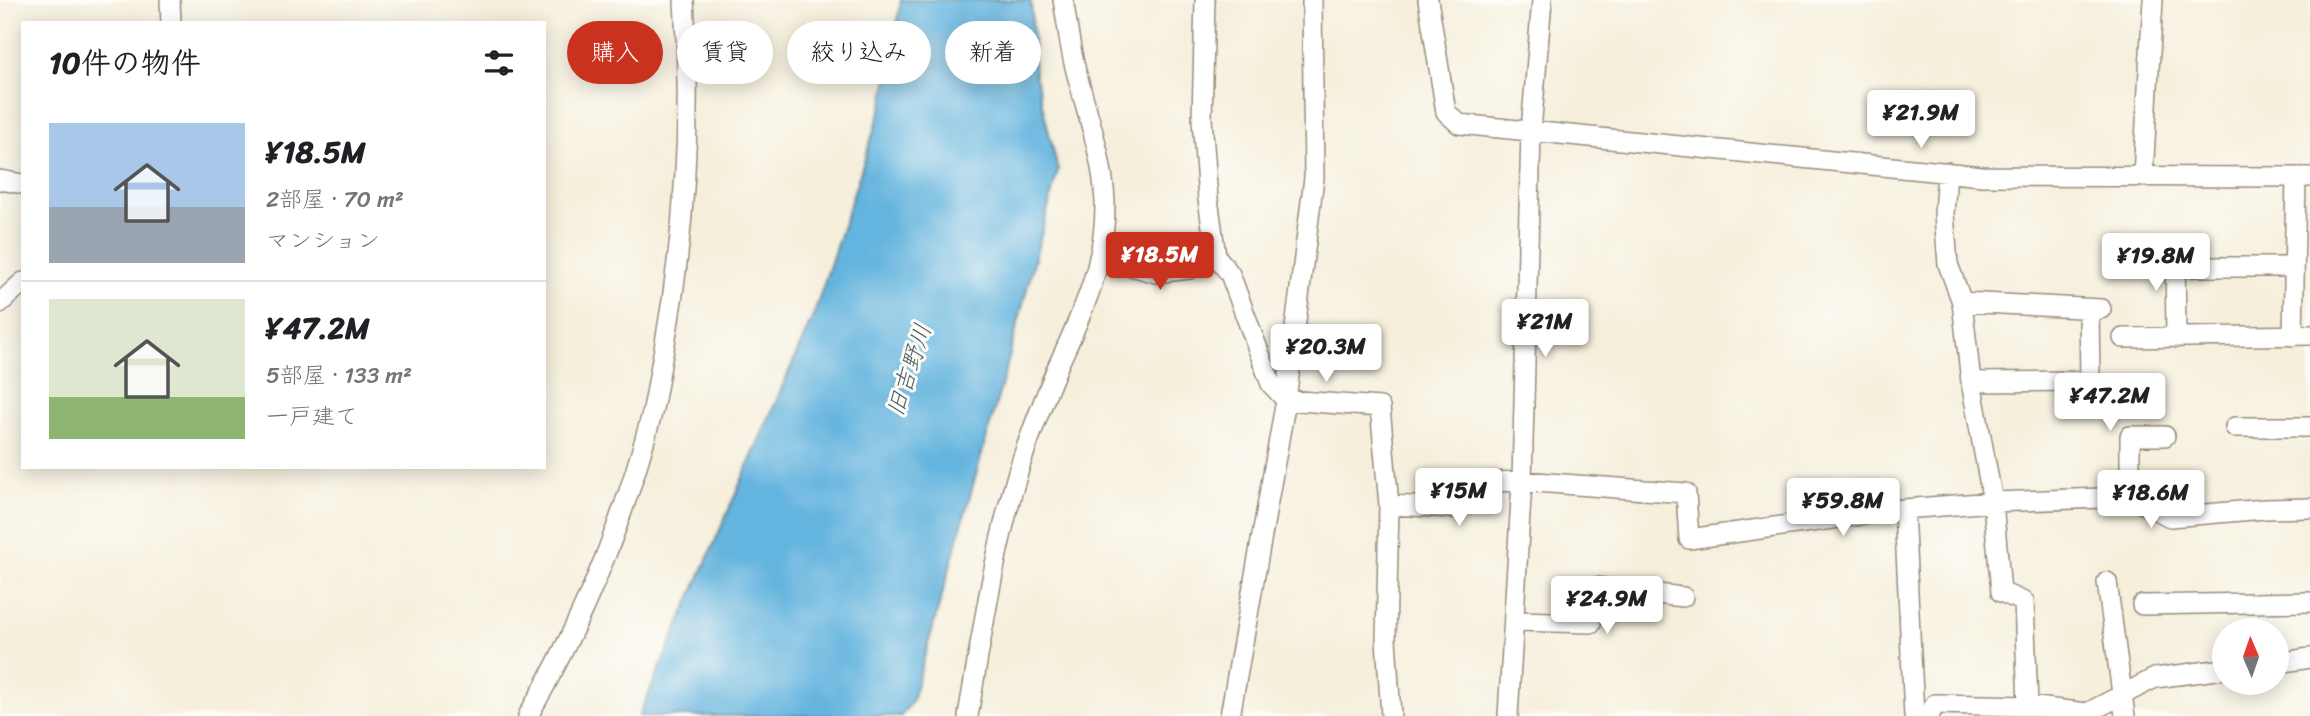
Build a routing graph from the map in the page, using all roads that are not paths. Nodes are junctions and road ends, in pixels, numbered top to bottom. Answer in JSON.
{"nodes":[{"id":1,"x":170,"y":0,"type":"edge"},
{"id":2,"x":684,"y":0,"type":"edge"},
{"id":3,"x":1063,"y":0,"type":"edge"},
{"id":4,"x":1205,"y":0,"type":"edge"},
{"id":5,"x":1312,"y":0,"type":"edge"},
{"id":6,"x":1428,"y":0,"type":"edge"},
{"id":7,"x":1542,"y":0,"type":"edge"},
{"id":8,"x":2153,"y":0,"type":"edge"},
{"id":9,"x":171,"y":21,"type":"edge"},
{"id":10,"x":1531,"y":131,"type":"junction"},
{"id":11,"x":1947,"y":173,"type":"junction"},
{"id":12,"x":2143,"y":176,"type":"junction"},
{"id":13,"x":2303,"y":177,"type":"edge"},
{"id":14,"x":0,"y":180,"type":"edge"},
{"id":15,"x":21,"y":184,"type":"edge"},
{"id":16,"x":1216,"y":256,"type":"junction"},
{"id":17,"x":1099,"y":257,"type":"junction"},
{"id":18,"x":2294,"y":267,"type":"junction"},
{"id":19,"x":21,"y":284,"type":"edge"},
{"id":20,"x":1962,"y":302,"type":"junction"},
{"id":21,"x":0,"y":303,"type":"edge"},
{"id":22,"x":2301,"y":335,"type":"edge"},
{"id":23,"x":2123,"y":338,"type":"dead end"},
{"id":24,"x":2176,"y":338,"type":"junction"},
{"id":25,"x":1971,"y":382,"type":"junction"},
{"id":26,"x":1286,"y":400,"type":"junction"},
{"id":27,"x":2235,"y":427,"type":"dead end"},
{"id":28,"x":2310,"y":427,"type":"edge"},
{"id":29,"x":2165,"y":436,"type":"dead end"},
{"id":30,"x":1522,"y":481,"type":"junction"},
{"id":31,"x":2130,"y":497,"type":"junction"},
{"id":32,"x":1993,"y":502,"type":"junction"},
{"id":33,"x":1388,"y":505,"type":"junction"},
{"id":34,"x":2310,"y":508,"type":"edge"},
{"id":35,"x":1904,"y":509,"type":"junction"},
{"id":36,"x":2107,"y":582,"type":"dead end"},
{"id":37,"x":1683,"y":597,"type":"dead end"},
{"id":38,"x":2310,"y":602,"type":"edge"},
{"id":39,"x":2142,"y":605,"type":"dead end"},
{"id":40,"x":1514,"y":621,"type":"junction"},
{"id":41,"x":2310,"y":658,"type":"edge"},
{"id":42,"x":2289,"y":661,"type":"edge"},
{"id":43,"x":2212,"y":671,"type":"edge"},
{"id":44,"x":2121,"y":696,"type":"junction"},
{"id":45,"x":2028,"y":706,"type":"junction"},
{"id":46,"x":528,"y":716,"type":"edge"},
{"id":47,"x":968,"y":716,"type":"edge"},
{"id":48,"x":1230,"y":716,"type":"edge"},
{"id":49,"x":1391,"y":716,"type":"edge"},
{"id":50,"x":1508,"y":716,"type":"edge"},
{"id":51,"x":1914,"y":716,"type":"edge"},
{"id":52,"x":1929,"y":716,"type":"edge"},
{"id":53,"x":2125,"y":716,"type":"edge"}],
"edges":[{"from":1,"to":9,"type":"street"},
{"from":2,"to":46,"type":"street"},
{"from":3,"to":17,"type":"street"},
{"from":4,"to":16,"type":"street"},
{"from":5,"to":26,"type":"street"},
{"from":6,"to":10,"type":"street"},
{"from":7,"to":10,"type":"street"},
{"from":8,"to":12,"type":"street"},
{"from":10,"to":11,"type":"street"},
{"from":10,"to":30,"type":"street"},
{"from":11,"to":12,"type":"street"},
{"from":11,"to":20,"type":"street"},
{"from":12,"to":13,"type":"street"},
{"from":13,"to":18,"type":"street"},
{"from":14,"to":15,"type":"street"},
{"from":16,"to":17,"type":"street"},
{"from":16,"to":26,"type":"street"},
{"from":17,"to":47,"type":"street"},
{"from":18,"to":22,"type":"street"},
{"from":18,"to":24,"type":"street"},
{"from":19,"to":21,"type":"street"},
{"from":20,"to":25,"type":"street"},
{"from":20,"to":25,"type":"street"},
{"from":22,"to":24,"type":"street"},
{"from":23,"to":24,"type":"street"},
{"from":25,"to":32,"type":"street"},
{"from":26,"to":33,"type":"street"},
{"from":26,"to":48,"type":"street"},
{"from":27,"to":28,"type":"street"},
{"from":29,"to":31,"type":"street"},
{"from":30,"to":33,"type":"street"},
{"from":30,"to":35,"type":"street"},
{"from":30,"to":40,"type":"street"},
{"from":31,"to":32,"type":"street"},
{"from":31,"to":34,"type":"street"},
{"from":32,"to":35,"type":"street"},
{"from":32,"to":45,"type":"street"},
{"from":33,"to":49,"type":"street"},
{"from":35,"to":51,"type":"street"},
{"from":36,"to":44,"type":"street"},
{"from":37,"to":40,"type":"street"},
{"from":38,"to":39,"type":"street"},
{"from":40,"to":50,"type":"street"},
{"from":41,"to":42,"type":"street"},
{"from":43,"to":44,"type":"street"},
{"from":44,"to":45,"type":"street"},
{"from":44,"to":53,"type":"street"},
{"from":45,"to":52,"type":"street"}]}
